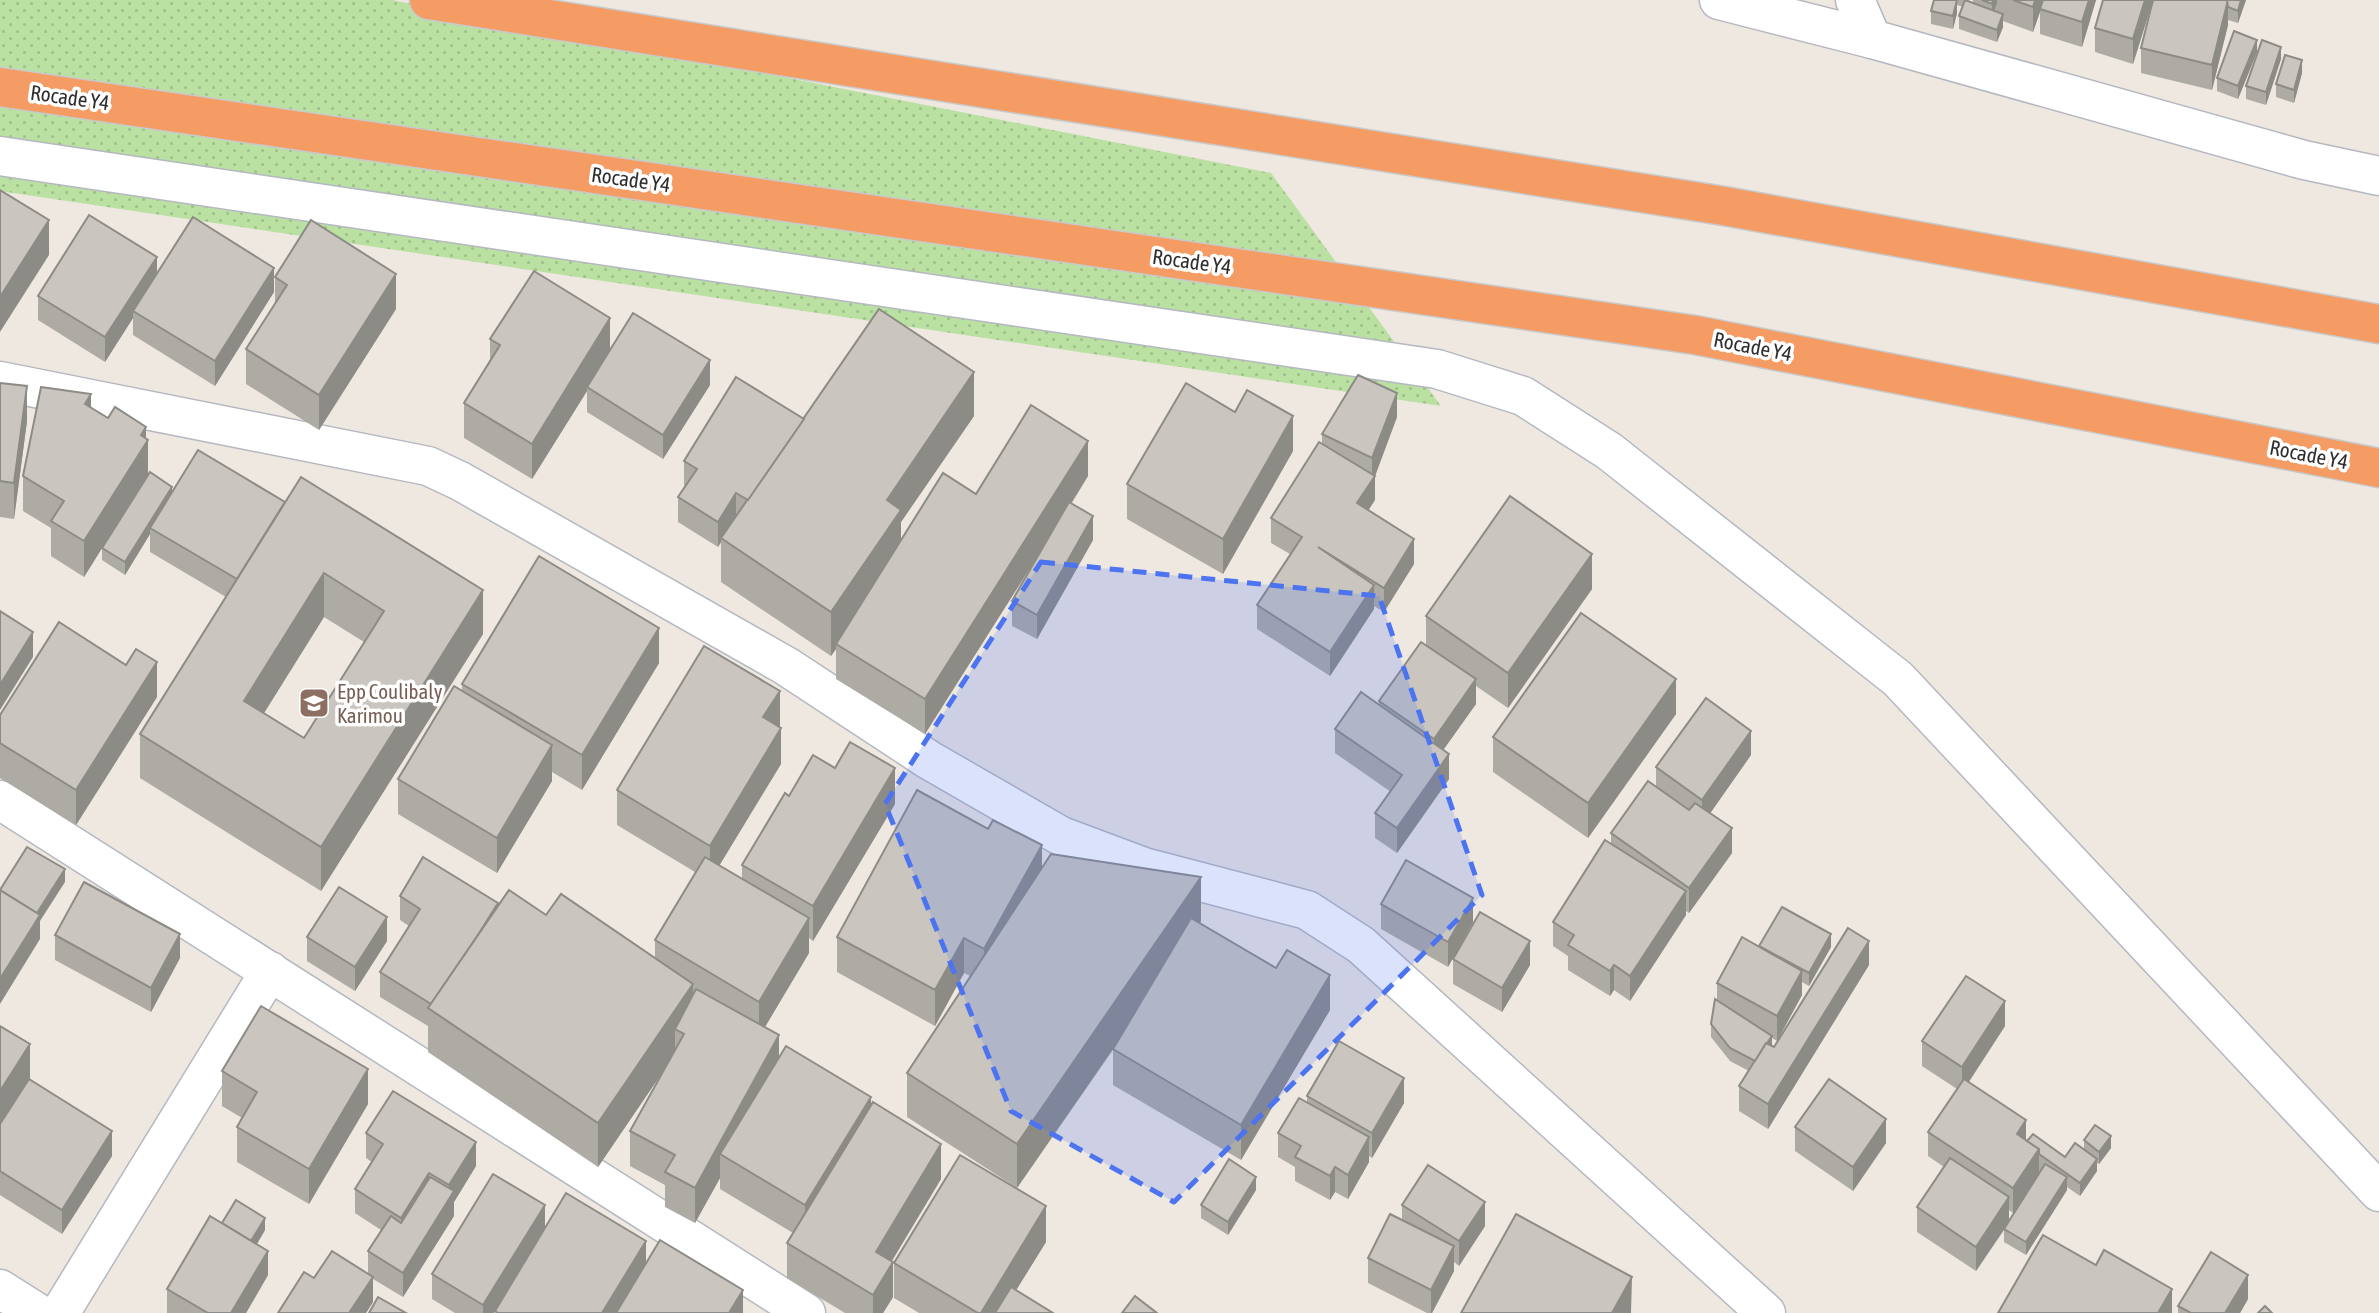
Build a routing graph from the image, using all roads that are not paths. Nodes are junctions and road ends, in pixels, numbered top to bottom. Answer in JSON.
{"nodes":[{"id":1,"x":429,"y":0,"type":"edge"},
{"id":2,"x":1719,"y":0,"type":"edge"},
{"id":3,"x":1855,"y":0,"type":"edge"},
{"id":4,"x":1872,"y":39,"type":"junction"},
{"id":5,"x":0,"y":87,"type":"edge"},
{"id":6,"x":0,"y":156,"type":"edge"},
{"id":7,"x":2379,"y":176,"type":"edge"},
{"id":8,"x":2379,"y":324,"type":"edge"},
{"id":9,"x":0,"y":381,"type":"edge"},
{"id":10,"x":2379,"y":468,"type":"edge"},
{"id":11,"x":0,"y":800,"type":"edge"},
{"id":12,"x":270,"y":971,"type":"junction"},
{"id":13,"x":2379,"y":1192,"type":"edge"},
{"id":14,"x":0,"y":1289,"type":"edge"},
{"id":15,"x":38,"y":1313,"type":"edge"},
{"id":16,"x":60,"y":1313,"type":"edge"},
{"id":17,"x":806,"y":1313,"type":"edge"},
{"id":18,"x":1766,"y":1313,"type":"edge"}],
"edges":[{"from":1,"to":8,"type":"highway"},
{"from":2,"to":4,"type":"street"},
{"from":3,"to":4,"type":"street"},
{"from":4,"to":7,"type":"street"},
{"from":5,"to":10,"type":"highway","name":"Rocade Y4"},
{"from":6,"to":13,"type":"street"},
{"from":9,"to":18,"type":"street"},
{"from":11,"to":12,"type":"street"},
{"from":12,"to":16,"type":"street"},
{"from":12,"to":17,"type":"street"},
{"from":14,"to":15,"type":"street"}]}
